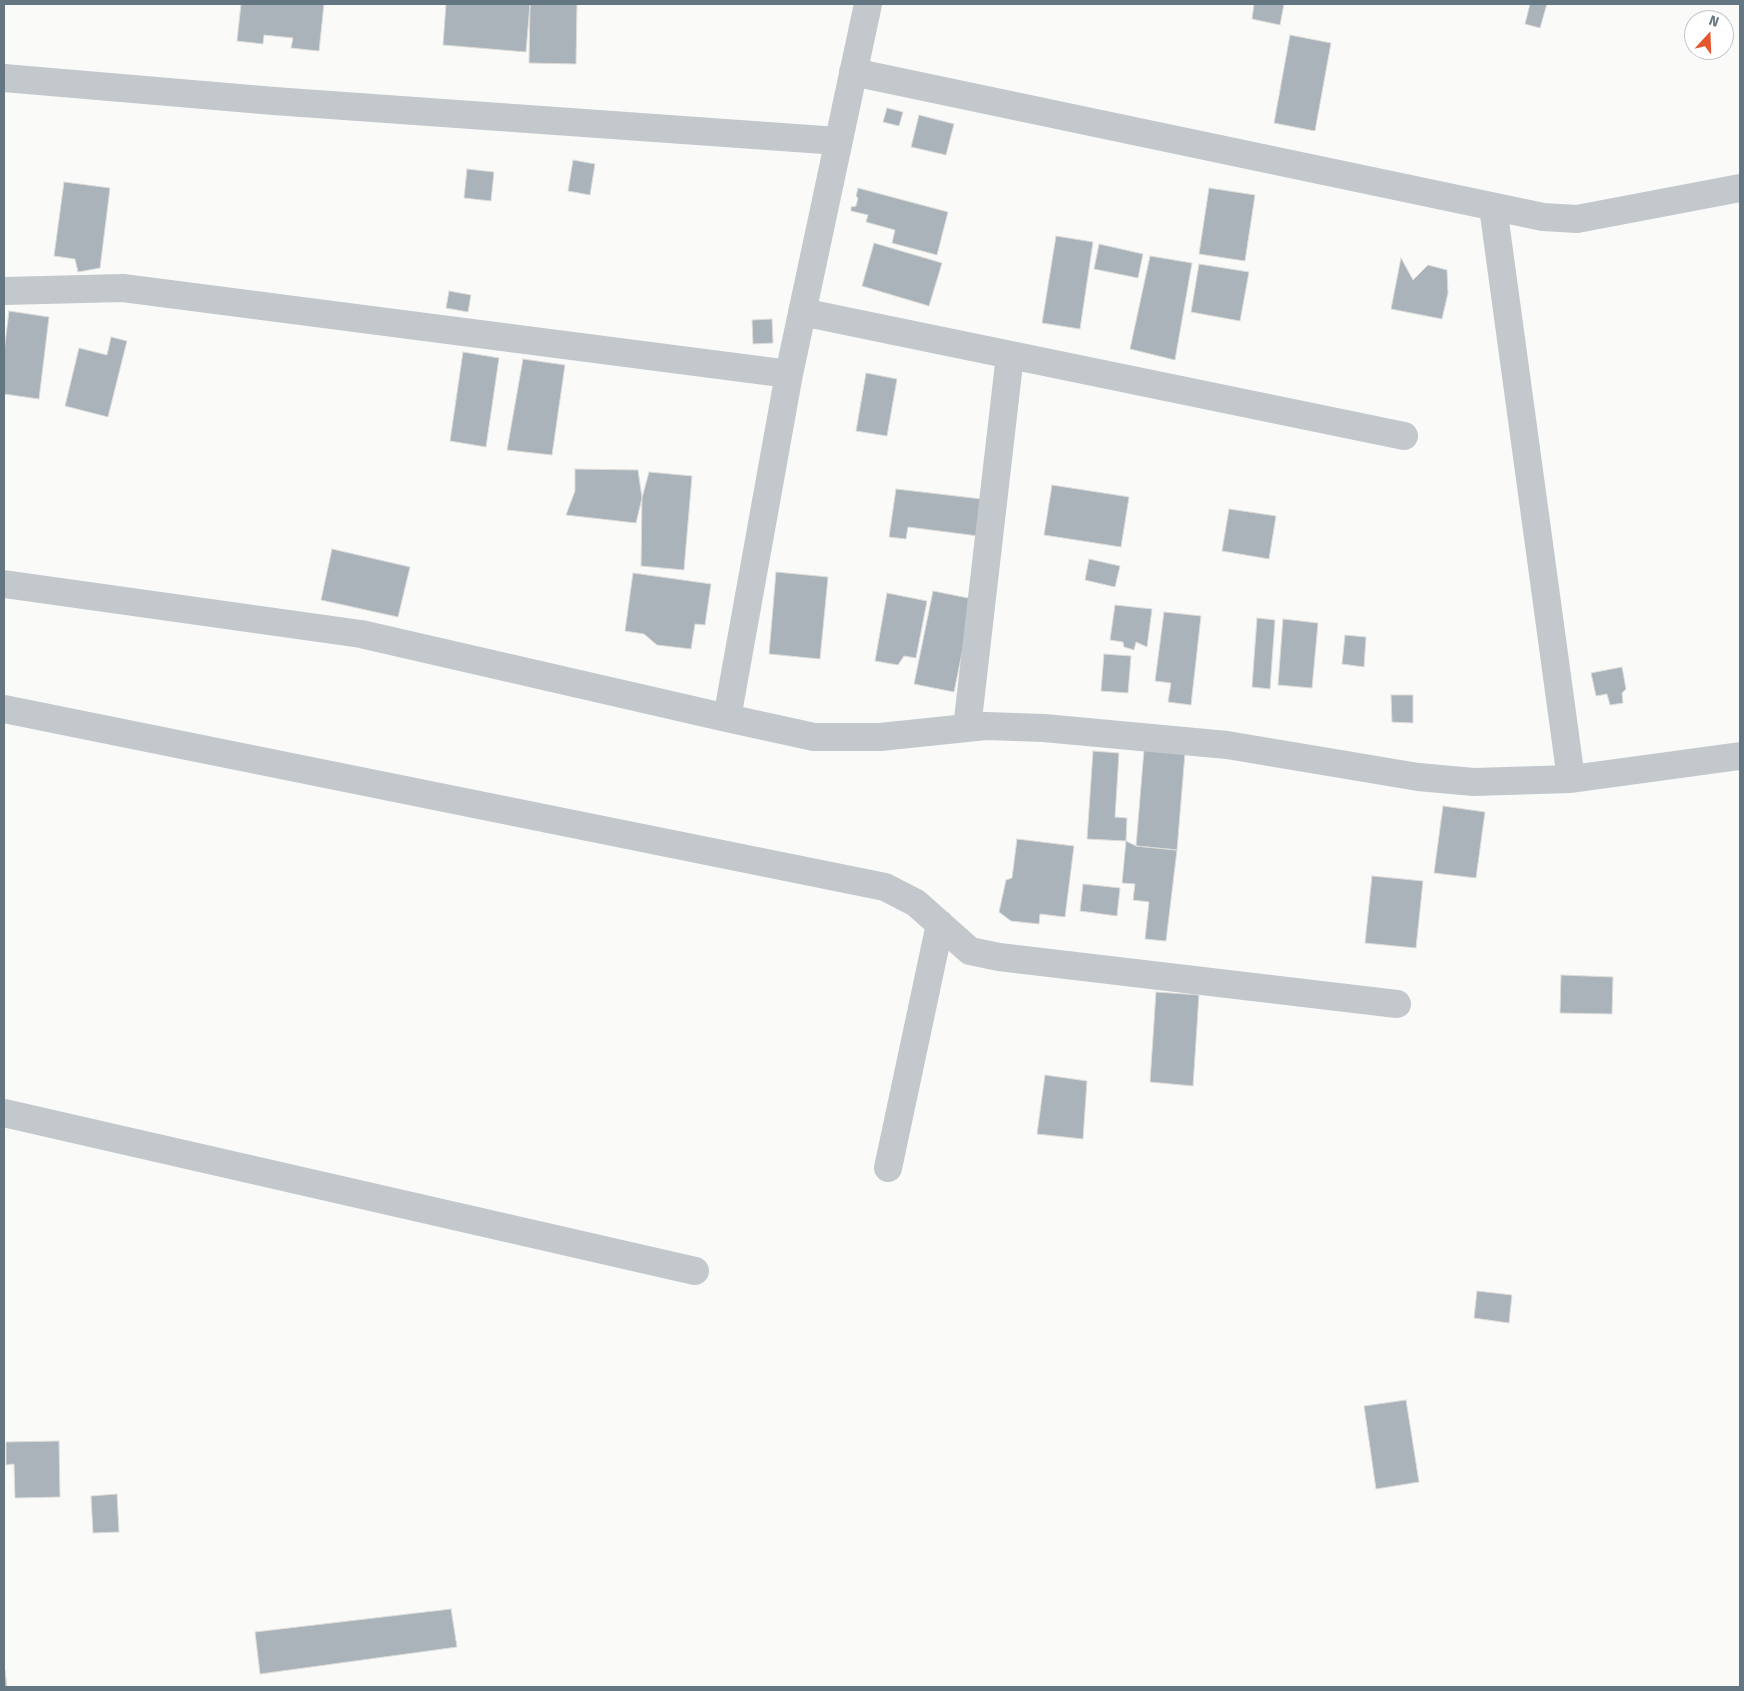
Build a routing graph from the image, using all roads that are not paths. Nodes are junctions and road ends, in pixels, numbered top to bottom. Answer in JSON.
{"nodes":[{"id":1,"x":868,"y":4,"type":"edge"},
{"id":2,"x":853,"y":72,"type":"junction"},
{"id":3,"x":4,"y":78,"type":"edge"},
{"id":4,"x":838,"y":141,"type":"junction"},
{"id":5,"x":1740,"y":188,"type":"edge"},
{"id":6,"x":1493,"y":207,"type":"junction"},
{"id":7,"x":4,"y":291,"type":"edge"},
{"id":8,"x":802,"y":312,"type":"junction"},
{"id":9,"x":1010,"y":354,"type":"junction"},
{"id":10,"x":789,"y":374,"type":"junction"},
{"id":11,"x":1404,"y":436,"type":"dead end"},
{"id":12,"x":4,"y":584,"type":"edge"},
{"id":13,"x":4,"y":709,"type":"edge"},
{"id":14,"x":727,"y":718,"type":"junction"},
{"id":15,"x":967,"y":728,"type":"junction"},
{"id":16,"x":1740,"y":756,"type":"edge"},
{"id":17,"x":1571,"y":779,"type":"junction"},
{"id":18,"x":940,"y":924,"type":"junction"},
{"id":19,"x":1397,"y":1004,"type":"dead end"},
{"id":20,"x":4,"y":1113,"type":"edge"},
{"id":21,"x":888,"y":1168,"type":"dead end"},
{"id":22,"x":695,"y":1271,"type":"dead end"}],
"edges":[{"from":1,"to":2,"type":"street"},
{"from":2,"to":4,"type":"street"},
{"from":2,"to":6,"type":"street"},
{"from":3,"to":4,"type":"street"},
{"from":4,"to":8,"type":"street"},
{"from":5,"to":6,"type":"street"},
{"from":6,"to":17,"type":"street"},
{"from":7,"to":10,"type":"street"},
{"from":8,"to":9,"type":"street"},
{"from":8,"to":10,"type":"street"},
{"from":9,"to":11,"type":"street"},
{"from":9,"to":15,"type":"street"},
{"from":10,"to":14,"type":"street"},
{"from":12,"to":14,"type":"street"},
{"from":13,"to":18,"type":"street"},
{"from":14,"to":15,"type":"street"},
{"from":15,"to":17,"type":"street"},
{"from":16,"to":17,"type":"street"},
{"from":18,"to":19,"type":"street"},
{"from":18,"to":21,"type":"street"},
{"from":20,"to":22,"type":"street"}]}
